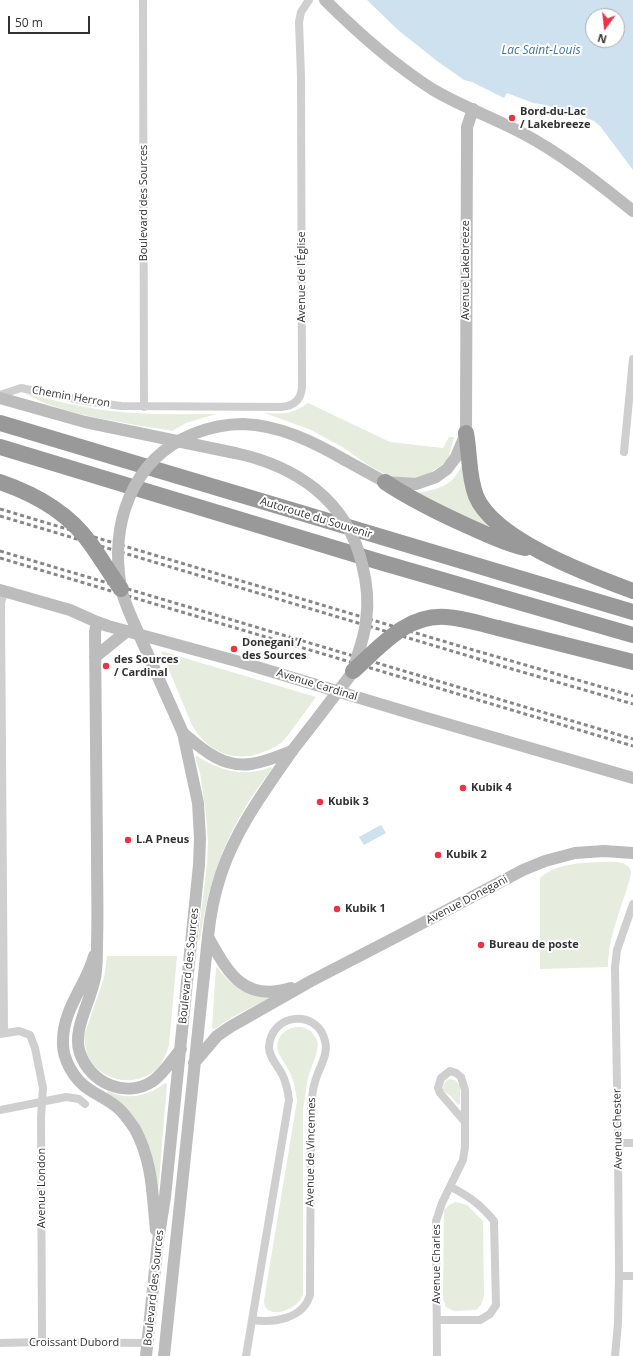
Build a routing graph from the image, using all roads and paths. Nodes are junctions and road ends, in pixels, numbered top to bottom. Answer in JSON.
{"nodes":[{"id":1,"x":143,"y":0,"type":"edge"},
{"id":2,"x":309,"y":0,"type":"edge"},
{"id":3,"x":325,"y":0,"type":"edge"},
{"id":4,"x":473,"y":109,"type":"junction"},
{"id":5,"x":633,"y":211,"type":"edge"},
{"id":6,"x":633,"y":359,"type":"edge"},
{"id":7,"x":0,"y":395,"type":"edge"},
{"id":8,"x":0,"y":398,"type":"edge"},
{"id":9,"x":144,"y":407,"type":"junction"},
{"id":10,"x":0,"y":424,"type":"edge"},
{"id":11,"x":466,"y":433,"type":"junction"},
{"id":12,"x":0,"y":447,"type":"edge"},
{"id":13,"x":624,"y":452,"type":"dead end"},
{"id":14,"x":0,"y":482,"type":"edge"},
{"id":15,"x":385,"y":482,"type":"junction"},
{"id":16,"x":536,"y":550,"type":"junction"},
{"id":17,"x":121,"y":589,"type":"junction"},
{"id":18,"x":2,"y":591,"type":"edge"},
{"id":19,"x":633,"y":591,"type":"edge"},
{"id":20,"x":633,"y":612,"type":"edge"},
{"id":21,"x":97,"y":622,"type":"junction"},
{"id":22,"x":127,"y":631,"type":"junction"},
{"id":23,"x":633,"y":635,"type":"edge"},
{"id":24,"x":95,"y":657,"type":"junction"},
{"id":25,"x":633,"y":662,"type":"edge"},
{"id":26,"x":353,"y":671,"type":"junction"},
{"id":27,"x":183,"y":733,"type":"junction"},
{"id":28,"x":292,"y":751,"type":"junction"},
{"id":29,"x":633,"y":778,"type":"edge"},
{"id":30,"x":633,"y":853,"type":"edge"},
{"id":31,"x":633,"y":904,"type":"edge"},
{"id":32,"x":208,"y":937,"type":"junction"},
{"id":33,"x":97,"y":945,"type":"junction"},
{"id":34,"x":311,"y":981,"type":"junction"},
{"id":35,"x":2,"y":1033,"type":"edge"},
{"id":36,"x":181,"y":1049,"type":"junction"},
{"id":37,"x":194,"y":1063,"type":"junction"},
{"id":38,"x":43,"y":1102,"type":"junction"},
{"id":39,"x":85,"y":1104,"type":"dead end"},
{"id":40,"x":0,"y":1110,"type":"edge"},
{"id":41,"x":465,"y":1122,"type":"junction"},
{"id":42,"x":618,"y":1143,"type":"junction"},
{"id":43,"x":633,"y":1143,"type":"edge"},
{"id":44,"x":450,"y":1187,"type":"junction"},
{"id":45,"x":158,"y":1241,"type":"junction"},
{"id":46,"x":619,"y":1276,"type":"junction"},
{"id":47,"x":633,"y":1276,"type":"edge"},
{"id":48,"x":252,"y":1320,"type":"junction"},
{"id":49,"x":437,"y":1320,"type":"junction"},
{"id":50,"x":42,"y":1342,"type":"junction"},
{"id":51,"x":0,"y":1343,"type":"edge"},
{"id":52,"x":148,"y":1343,"type":"junction"},
{"id":53,"x":146,"y":1356,"type":"edge"},
{"id":54,"x":164,"y":1356,"type":"edge"},
{"id":55,"x":246,"y":1356,"type":"edge"},
{"id":56,"x":437,"y":1356,"type":"edge"},
{"id":57,"x":615,"y":1356,"type":"edge"}],
"edges":[{"from":1,"to":9,"type":"street","name":"Boulevard des Sources"},
{"from":2,"to":9,"type":"street","name":"Avenue de l'Église"},
{"from":3,"to":4,"type":"main road"},
{"from":4,"to":5,"type":"main road"},
{"from":4,"to":11,"type":"main road","name":"Avenue Lakebreeze"},
{"from":6,"to":13,"type":"street"},
{"from":7,"to":9,"type":"street","name":"Chemin Herron"},
{"from":8,"to":26,"type":"main road","bridge":true},
{"from":10,"to":20,"type":"highway","name":"Autoroute du Souvenir"},
{"from":11,"to":15,"type":"main road"},
{"from":11,"to":16,"type":"highway"},
{"from":12,"to":23,"type":"highway","name":"Autoroute du Souvenir"},
{"from":14,"to":17,"type":"highway","bridge":true},
{"from":15,"to":16,"type":"highway"},
{"from":15,"to":17,"type":"main road","name":"Boulevard des Sources","bridge":true},
{"from":16,"to":19,"type":"highway"},
{"from":17,"to":27,"type":"main road","name":"Boulevard des Sources","bridge":true},
{"from":18,"to":21,"type":"main road","name":"Avenue Cardinal"},
{"from":18,"to":35,"type":"street"},
{"from":21,"to":22,"type":"main road","name":"Avenue Cardinal"},
{"from":21,"to":24,"type":"main road"},
{"from":22,"to":24,"type":"main road"},
{"from":22,"to":29,"type":"main road","name":"Avenue Cardinal"},
{"from":24,"to":33,"type":"main road"},
{"from":25,"to":26,"type":"highway","bridge":true},
{"from":26,"to":28,"type":"main road","name":"Boulevard des Sources","bridge":true},
{"from":27,"to":28,"type":"main road"},
{"from":27,"to":36,"type":"main road","name":"Boulevard des Sources"},
{"from":28,"to":32,"type":"main road","name":"Boulevard des Sources"},
{"from":30,"to":34,"type":"main road","name":"Avenue Donegani"},
{"from":31,"to":42,"type":"street","name":"Avenue Chester"},
{"from":32,"to":34,"type":"main road"},
{"from":32,"to":37,"type":"main road","name":"Boulevard des Sources"},
{"from":33,"to":36,"type":"main road"},
{"from":33,"to":45,"type":"main road"},
{"from":34,"to":37,"type":"main road"},
{"from":35,"to":38,"type":"street","name":"Avenue London"},
{"from":36,"to":45,"type":"main road","name":"Boulevard des Sources"},
{"from":37,"to":54,"type":"main road","name":"Boulevard des Sources"},
{"from":38,"to":39,"type":"street"},
{"from":38,"to":40,"type":"street"},
{"from":38,"to":50,"type":"street","name":"Avenue London"},
{"from":41,"to":41,"type":"street","name":"Avenue Charles"},
{"from":41,"to":44,"type":"street","name":"Avenue Charles"},
{"from":42,"to":43,"type":"street"},
{"from":42,"to":46,"type":"street","name":"Avenue Chester"},
{"from":44,"to":49,"type":"street","name":"Avenue Charles"},
{"from":44,"to":49,"type":"street","name":"Avenue Charles"},
{"from":45,"to":52,"type":"main road","name":"Boulevard des Sources"},
{"from":46,"to":47,"type":"street"},
{"from":46,"to":57,"type":"street","name":"Avenue Chester"},
{"from":48,"to":48,"type":"street","name":"Avenue de Vincennes"},
{"from":48,"to":55,"type":"street","name":"Avenue de Vincennes"},
{"from":49,"to":56,"type":"street","name":"Avenue Charles"},
{"from":50,"to":51,"type":"street","name":"Croissant Dubord"},
{"from":50,"to":52,"type":"street","name":"Croissant Dubord"},
{"from":52,"to":53,"type":"main road","name":"Boulevard des Sources"}]}
